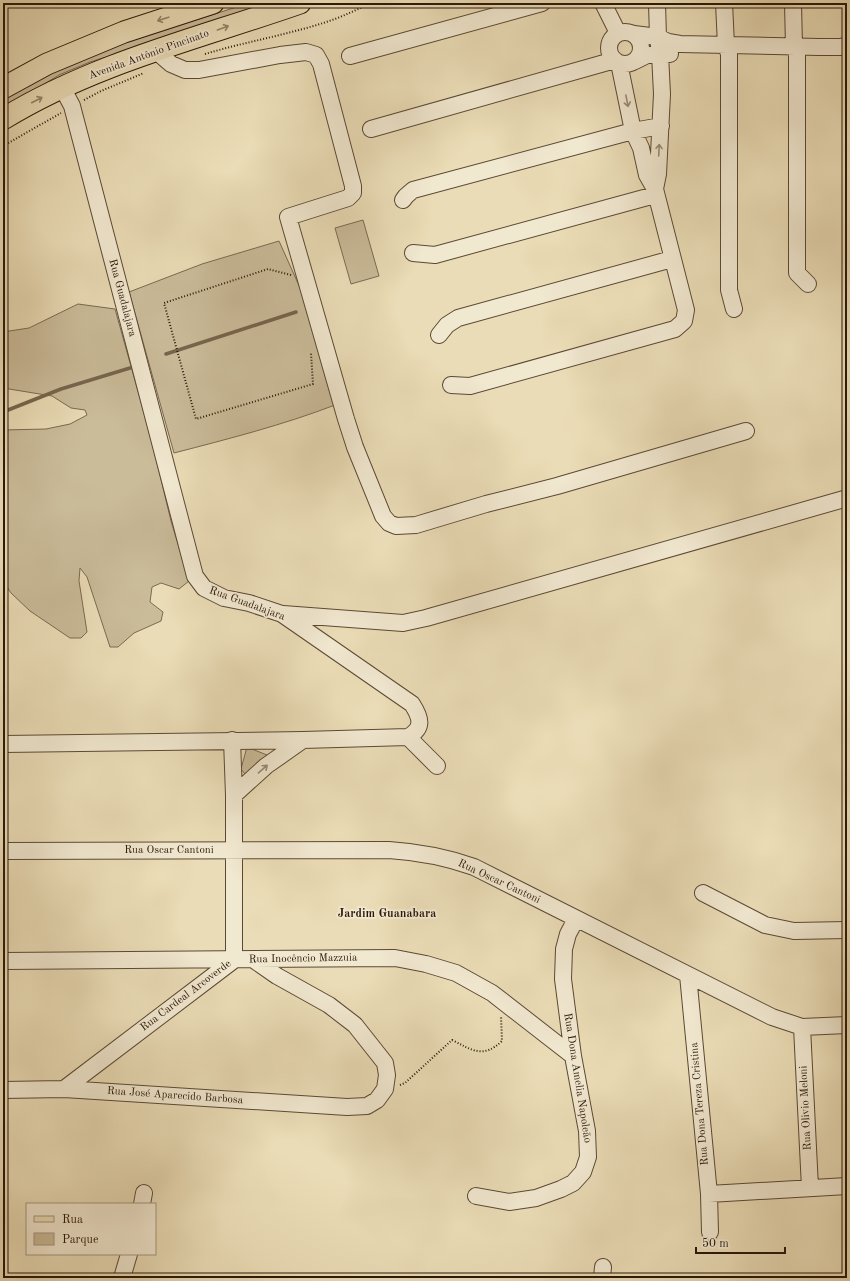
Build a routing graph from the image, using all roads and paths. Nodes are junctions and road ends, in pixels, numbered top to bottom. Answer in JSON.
{"nodes":[{"id":1,"x":213,"y":3,"type":"edge"},
{"id":2,"x":300,"y":3,"type":"edge"},
{"id":3,"x":372,"y":3,"type":"edge"},
{"id":4,"x":542,"y":3,"type":"edge"},
{"id":5,"x":603,"y":3,"type":"edge"},
{"id":6,"x":658,"y":3,"type":"edge"},
{"id":7,"x":724,"y":3,"type":"edge"},
{"id":8,"x":793,"y":3,"type":"edge"},
{"id":9,"x":626,"y":33,"type":"junction"},
{"id":10,"x":658,"y":37,"type":"junction"},
{"id":11,"x":847,"y":45,"type":"edge"},
{"id":12,"x":727,"y":50,"type":"junction"},
{"id":13,"x":796,"y":50,"type":"junction"},
{"id":14,"x":660,"y":54,"type":"junction"},
{"id":15,"x":847,"y":54,"type":"edge"},
{"id":16,"x":202,"y":55,"type":"dead end"},
{"id":17,"x":350,"y":56,"type":"dead end"},
{"id":18,"x":164,"y":58,"type":"junction"},
{"id":19,"x":635,"y":61,"type":"junction"},
{"id":20,"x":617,"y":62,"type":"junction"},
{"id":21,"x":62,"y":87,"type":"junction"},
{"id":22,"x":3,"y":88,"type":"edge"},
{"id":23,"x":72,"y":106,"type":"junction"},
{"id":24,"x":3,"y":119,"type":"edge"},
{"id":25,"x":661,"y":126,"type":"junction"},
{"id":26,"x":371,"y":128,"type":"dead end"},
{"id":27,"x":633,"y":131,"type":"junction"},
{"id":28,"x":3,"y":146,"type":"edge"},
{"id":29,"x":655,"y":192,"type":"junction"},
{"id":30,"x":402,"y":200,"type":"dead end"},
{"id":31,"x":414,"y":253,"type":"dead end"},
{"id":32,"x":672,"y":259,"type":"junction"},
{"id":33,"x":306,"y":279,"type":"junction"},
{"id":34,"x":808,"y":284,"type":"dead end"},
{"id":35,"x":734,"y":309,"type":"dead end"},
{"id":36,"x":439,"y":335,"type":"dead end"},
{"id":37,"x":311,"y":348,"type":"dead end"},
{"id":38,"x":451,"y":385,"type":"dead end"},
{"id":39,"x":746,"y":430,"type":"dead end"},
{"id":40,"x":844,"y":499,"type":"dead end"},
{"id":41,"x":282,"y":614,"type":"junction"},
{"id":42,"x":408,"y":737,"type":"junction"},
{"id":43,"x":232,"y":740,"type":"junction"},
{"id":44,"x":303,"y":740,"type":"junction"},
{"id":45,"x":3,"y":744,"type":"edge"},
{"id":46,"x":437,"y":766,"type":"dead end"},
{"id":47,"x":234,"y":795,"type":"junction"},
{"id":48,"x":234,"y":850,"type":"junction"},
{"id":49,"x":3,"y":851,"type":"edge"},
{"id":50,"x":703,"y":893,"type":"dead end"},
{"id":51,"x":576,"y":919,"type":"junction"},
{"id":52,"x":847,"y":930,"type":"edge"},
{"id":53,"x":234,"y":960,"type":"junction"},
{"id":54,"x":254,"y":960,"type":"junction"},
{"id":55,"x":3,"y":961,"type":"edge"},
{"id":56,"x":688,"y":975,"type":"junction"},
{"id":57,"x":508,"y":1005,"type":"junction"},
{"id":58,"x":847,"y":1025,"type":"edge"},
{"id":59,"x":802,"y":1027,"type":"junction"},
{"id":60,"x":573,"y":1056,"type":"junction"},
{"id":61,"x":64,"y":1089,"type":"junction"},
{"id":62,"x":385,"y":1089,"type":"junction"},
{"id":63,"x":3,"y":1090,"type":"edge"},
{"id":64,"x":847,"y":1186,"type":"edge"},
{"id":65,"x":810,"y":1188,"type":"junction"},
{"id":66,"x":708,"y":1194,"type":"junction"},
{"id":67,"x":476,"y":1196,"type":"dead end"},
{"id":68,"x":710,"y":1232,"type":"dead end"},
{"id":69,"x":129,"y":1255,"type":"edge"},
{"id":70,"x":122,"y":1278,"type":"edge"}],
"edges":[{"from":1,"to":22,"type":"main road","one_way":true},
{"from":18,"to":2,"type":"main road","name":"Avenida Antônio Pincinato","one_way":true},
{"from":3,"to":16,"type":"path"},
{"from":4,"to":17,"type":"street"},
{"from":5,"to":9,"type":"street"},
{"from":6,"to":10,"type":"street"},
{"from":7,"to":12,"type":"street"},
{"from":8,"to":13,"type":"street"},
{"from":9,"to":10,"type":"street"},
{"from":9,"to":19,"type":"street"},
{"from":9,"to":20,"type":"street"},
{"from":10,"to":12,"type":"street"},
{"from":10,"to":14,"type":"street"},
{"from":11,"to":13,"type":"street"},
{"from":12,"to":13,"type":"street"},
{"from":12,"to":14,"type":"street"},
{"from":12,"to":35,"type":"street"},
{"from":13,"to":15,"type":"street"},
{"from":13,"to":34,"type":"street"},
{"from":14,"to":19,"type":"street"},
{"from":14,"to":25,"type":"street"},
{"from":18,"to":21,"type":"main road","name":"Avenida Antônio Pincinato"},
{"from":18,"to":23,"type":"path"},
{"from":18,"to":33,"type":"street"},
{"from":19,"to":20,"type":"street"},
{"from":20,"to":26,"type":"street"},
{"from":20,"to":27,"type":"street","one_way":true},
{"from":21,"to":23,"type":"street","name":"Rua Guadalajara"},
{"from":24,"to":21,"type":"main road","name":"Avenida Antônio Pincinato","one_way":true},
{"from":23,"to":28,"type":"path"},
{"from":23,"to":41,"type":"street","name":"Rua Guadalajara"},
{"from":25,"to":27,"type":"street"},
{"from":29,"to":25,"type":"street","one_way":true},
{"from":27,"to":29,"type":"street"},
{"from":27,"to":30,"type":"street"},
{"from":29,"to":31,"type":"street"},
{"from":29,"to":32,"type":"street"},
{"from":32,"to":36,"type":"street"},
{"from":32,"to":38,"type":"street"},
{"from":33,"to":37,"type":"path"},
{"from":33,"to":39,"type":"street"},
{"from":40,"to":41,"type":"street"},
{"from":41,"to":42,"type":"street","name":"Rua Guadalajara"},
{"from":42,"to":44,"type":"street"},
{"from":42,"to":46,"type":"street"},
{"from":43,"to":44,"type":"street"},
{"from":43,"to":45,"type":"street"},
{"from":43,"to":47,"type":"street","name":"Rua Cardeal Arcoverde"},
{"from":47,"to":44,"type":"street","one_way":true},
{"from":47,"to":48,"type":"street","name":"Rua Cardeal Arcoverde"},
{"from":48,"to":49,"type":"street","name":"Rua Oscar Cantoni"},
{"from":48,"to":51,"type":"street","name":"Rua Oscar Cantoni"},
{"from":48,"to":53,"type":"street","name":"Rua Cardeal Arcoverde"},
{"from":50,"to":52,"type":"street"},
{"from":51,"to":56,"type":"street","name":"Rua Oscar Cantoni"},
{"from":51,"to":60,"type":"street","name":"Rua Dona Amelia Napoleão"},
{"from":53,"to":54,"type":"street","name":"Rua Inocêncio Mazzuia"},
{"from":53,"to":55,"type":"street","name":"Rua Inocêncio Mazzuia"},
{"from":53,"to":61,"type":"street","name":"Rua Cardeal Arcoverde"},
{"from":54,"to":57,"type":"street","name":"Rua Inocêncio Mazzuia"},
{"from":54,"to":62,"type":"street"},
{"from":56,"to":59,"type":"street","name":"Rua Oscar Cantoni"},
{"from":56,"to":66,"type":"street","name":"Rua Dona Tereza Cristina"},
{"from":57,"to":60,"type":"street","name":"Rua Inocêncio Mazzuia"},
{"from":57,"to":62,"type":"path"},
{"from":58,"to":59,"type":"street","name":"Rua Oscar Cantoni"},
{"from":59,"to":65,"type":"street","name":"Rua Olivio Meloni"},
{"from":60,"to":67,"type":"street","name":"Rua Dona Amelia Napoleão"},
{"from":61,"to":62,"type":"street","name":"Rua José Aparecido Barbosa"},
{"from":61,"to":63,"type":"street","name":"Rua José Aparecido Barbosa"},
{"from":64,"to":65,"type":"street"},
{"from":65,"to":66,"type":"street"},
{"from":66,"to":68,"type":"street","name":"Rua Dona Tereza Cristina"},
{"from":69,"to":70,"type":"street"}]}
